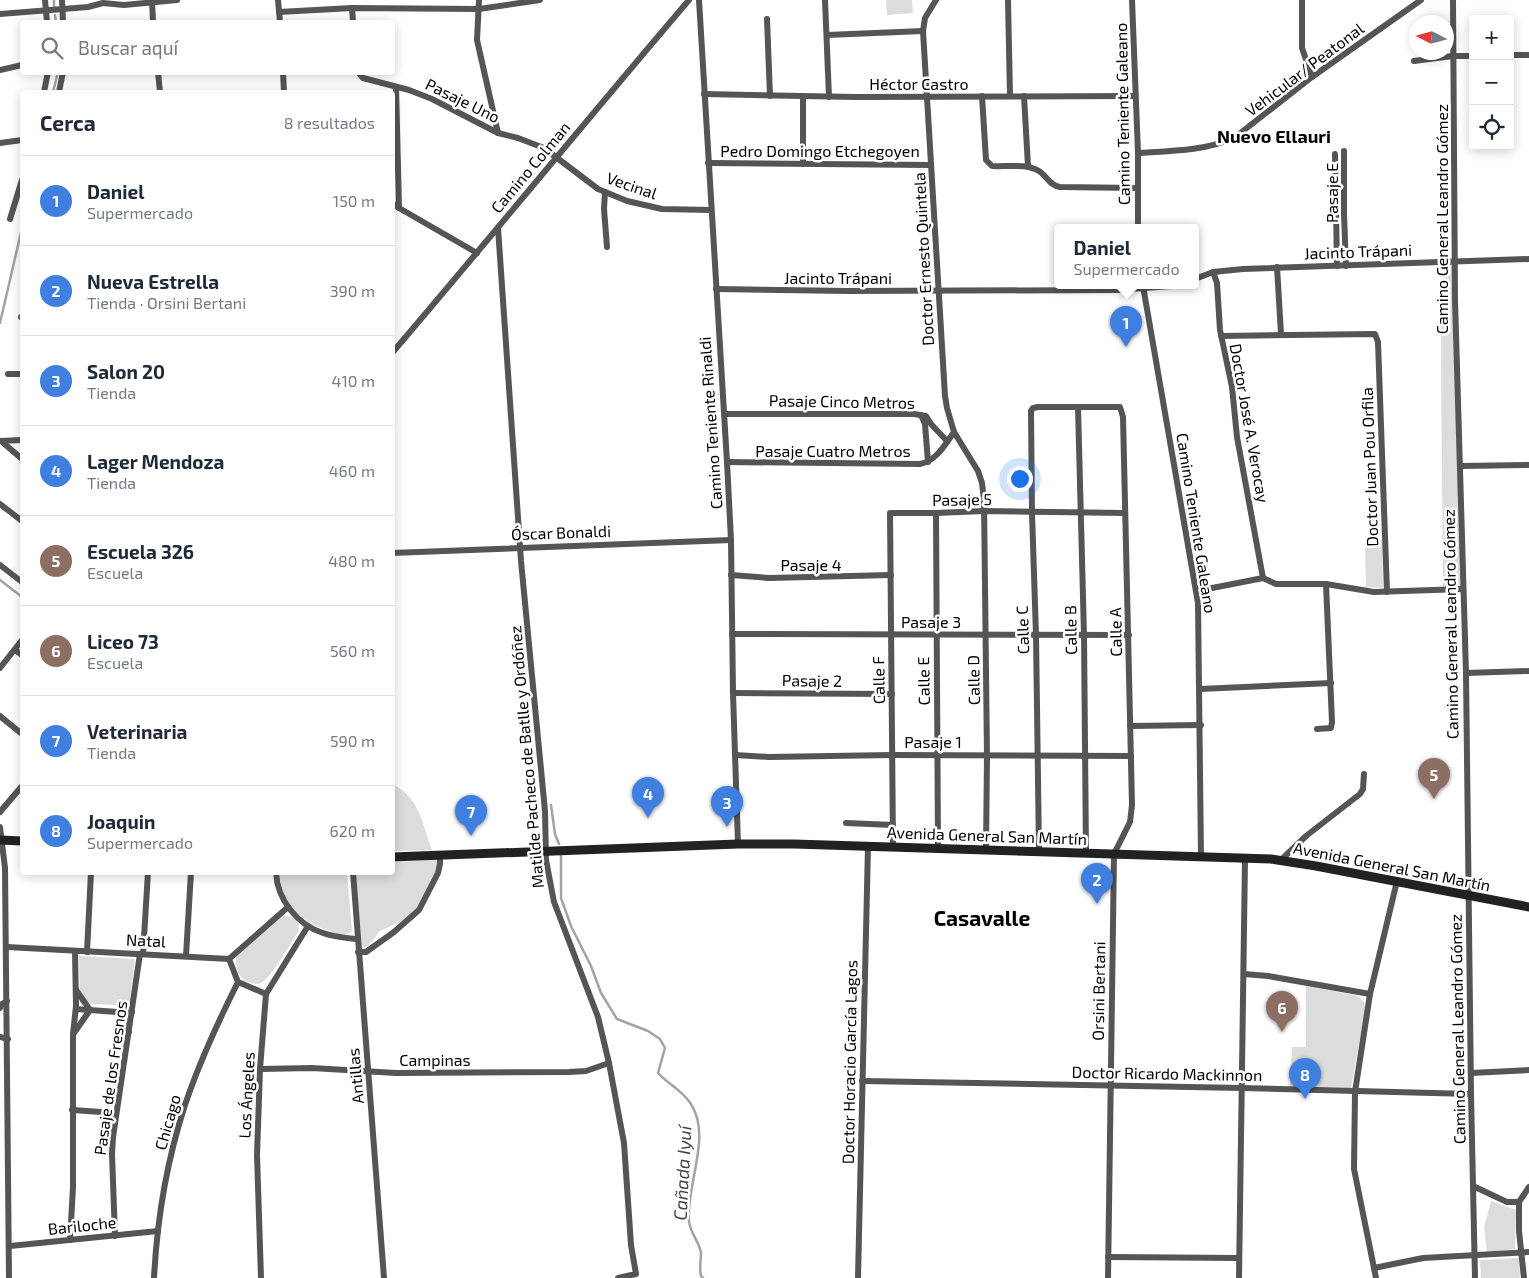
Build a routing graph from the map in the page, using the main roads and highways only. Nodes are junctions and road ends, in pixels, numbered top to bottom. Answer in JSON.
{"nodes":[{"id":1,"x":1,"y":840,"type":"edge"},
{"id":2,"x":20,"y":841,"type":"edge"},
{"id":3,"x":395,"y":857,"type":"edge"},
{"id":4,"x":1529,"y":907,"type":"edge"}],
"edges":[{"from":1,"to":2,"type":"main road"},
{"from":3,"to":4,"type":"main road","name":"Avenida General San Martín"}]}
